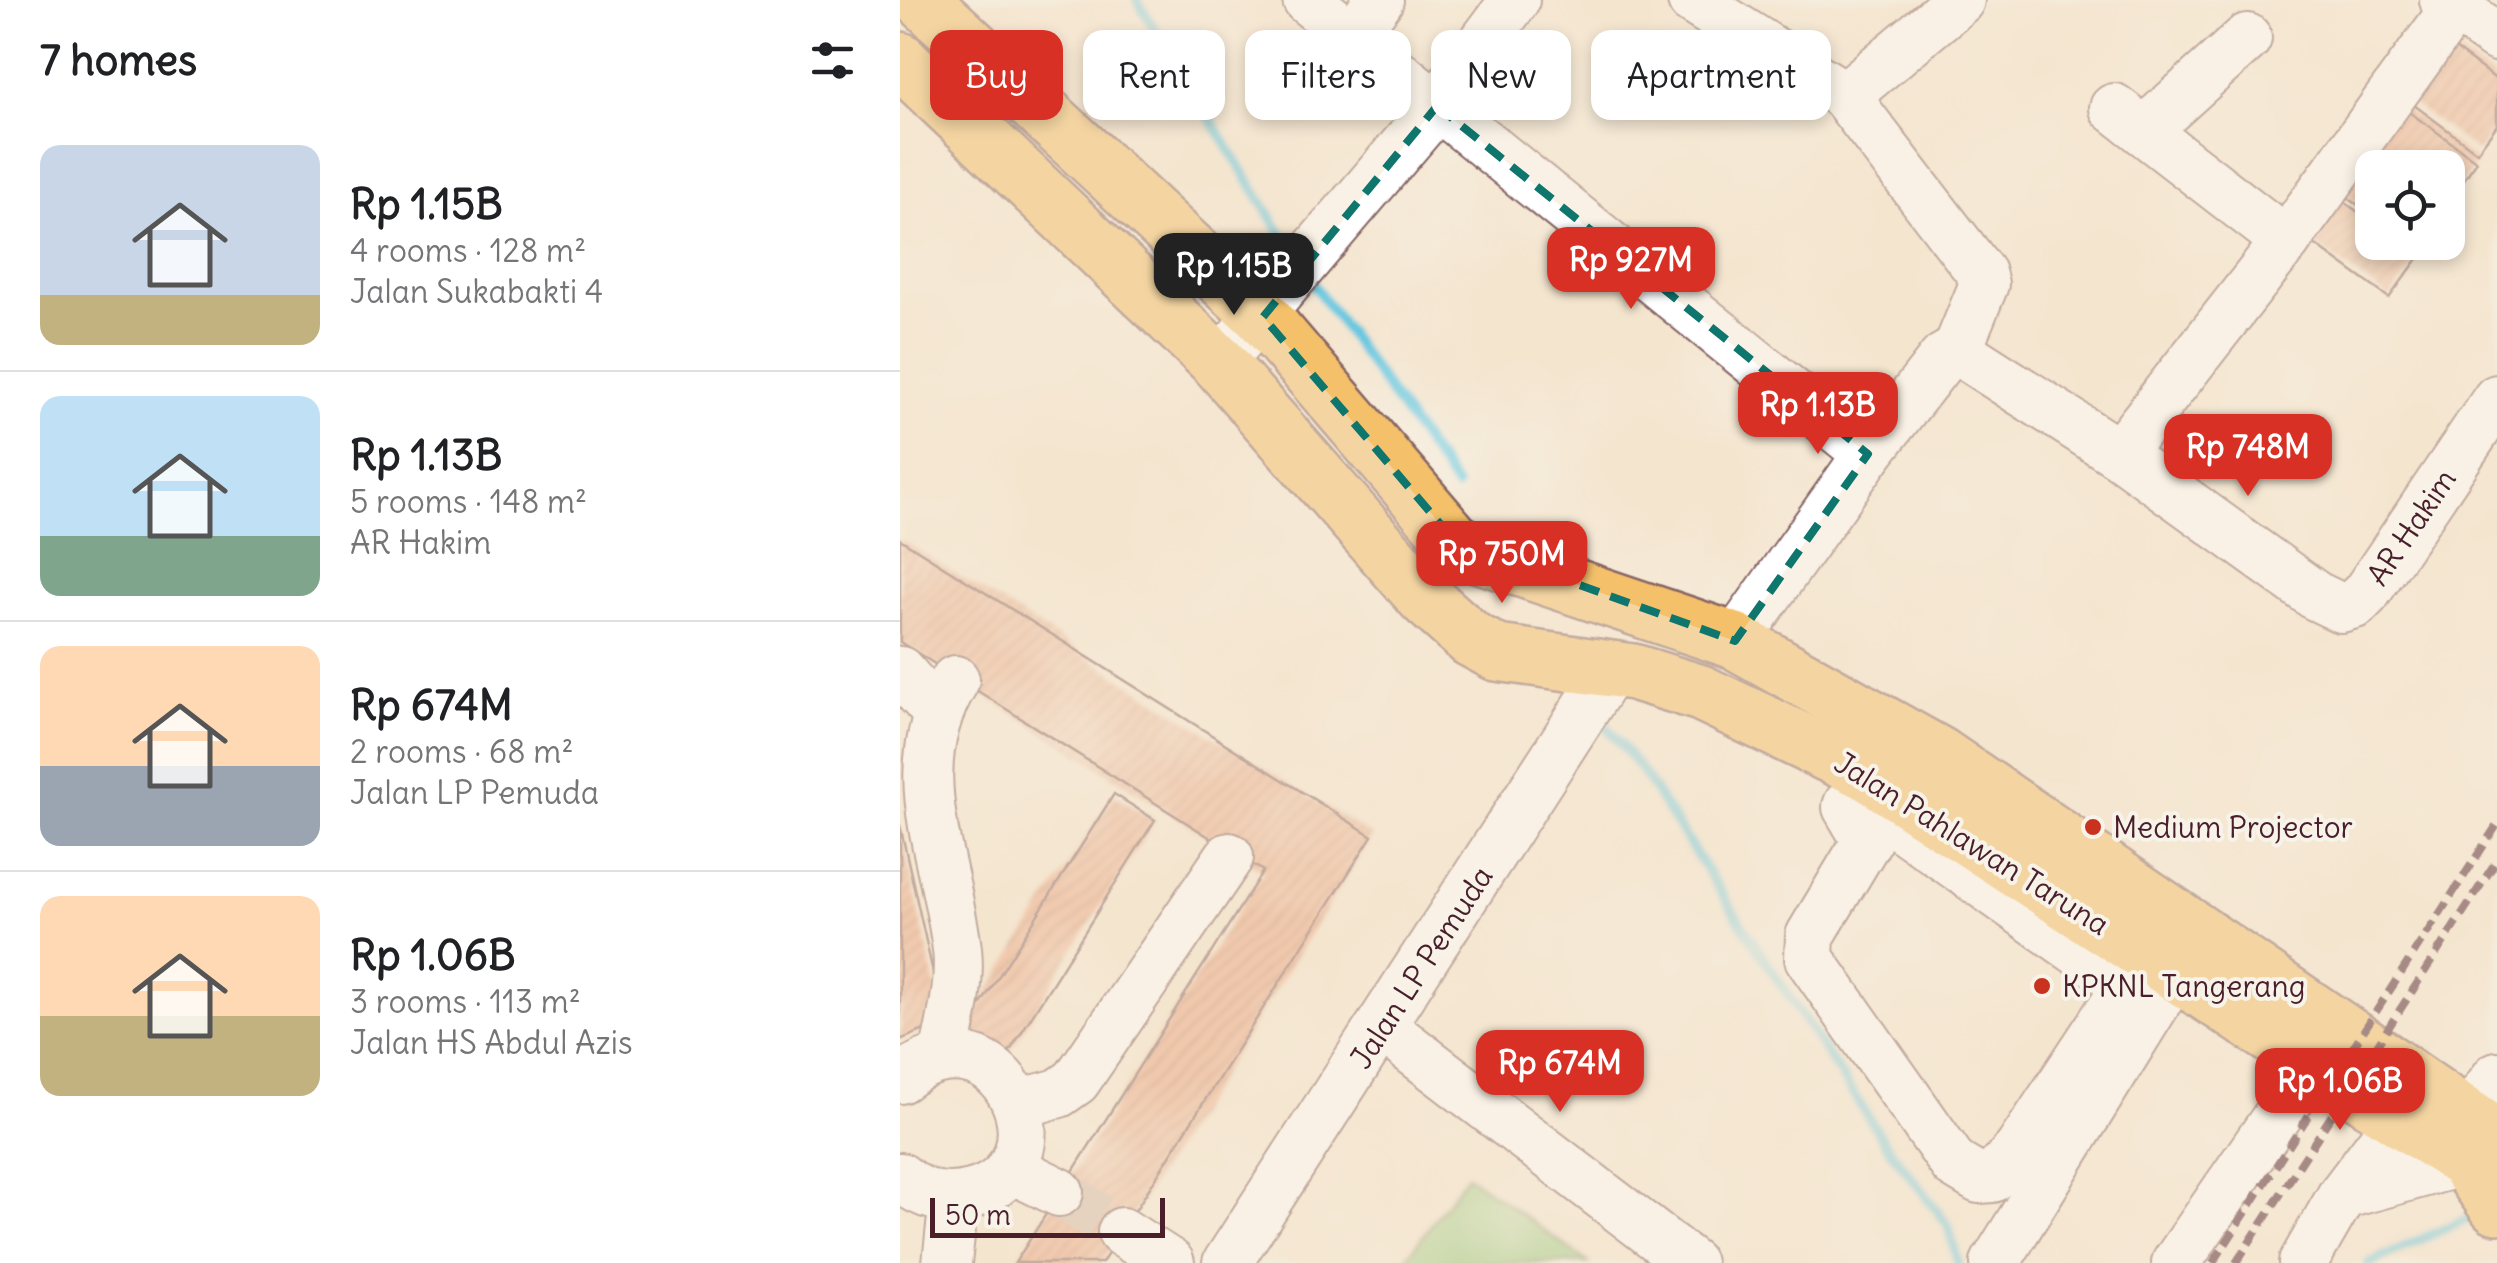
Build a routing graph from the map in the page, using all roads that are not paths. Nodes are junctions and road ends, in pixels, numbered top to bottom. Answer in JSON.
{"nodes":[{"id":1,"x":922,"y":0,"type":"edge"},
{"id":2,"x":1307,"y":0,"type":"edge"},
{"id":3,"x":1515,"y":0,"type":"edge"},
{"id":4,"x":1960,"y":0,"type":"edge"},
{"id":5,"x":2449,"y":5,"type":"edge"},
{"id":6,"x":1718,"y":7,"type":"edge"},
{"id":7,"x":1366,"y":18,"type":"edge"},
{"id":8,"x":1493,"y":30,"type":"edge"},
{"id":9,"x":2497,"y":37,"type":"edge"},
{"id":10,"x":2246,"y":38,"type":"dead end"},
{"id":11,"x":900,"y":60,"type":"edge"},
{"id":12,"x":1845,"y":96,"type":"junction"},
{"id":13,"x":1431,"y":100,"type":"edge"},
{"id":14,"x":1431,"y":112,"type":"edge"},
{"id":15,"x":1453,"y":120,"type":"edge"},
{"id":16,"x":2286,"y":242,"type":"junction"},
{"id":17,"x":1277,"y":300,"type":"junction"},
{"id":18,"x":1956,"y":350,"type":"junction"},
{"id":19,"x":1219,"y":362,"type":"junction"},
{"id":20,"x":2497,"y":399,"type":"edge"},
{"id":21,"x":1868,"y":454,"type":"junction"},
{"id":22,"x":2118,"y":454,"type":"junction"},
{"id":23,"x":1735,"y":641,"type":"junction"},
{"id":24,"x":1600,"y":666,"type":"junction"},
{"id":25,"x":900,"y":671,"type":"edge"},
{"id":26,"x":1858,"y":789,"type":"junction"},
{"id":27,"x":1230,"y":856,"type":"dead end"},
{"id":28,"x":2176,"y":970,"type":"junction"},
{"id":29,"x":1383,"y":1028,"type":"junction"},
{"id":30,"x":944,"y":1056,"type":"junction"},
{"id":31,"x":2314,"y":1063,"type":"junction"},
{"id":32,"x":900,"y":1078,"type":"edge"},
{"id":33,"x":1019,"y":1104,"type":"junction"},
{"id":34,"x":2400,"y":1118,"type":"junction"},
{"id":35,"x":2484,"y":1145,"type":"edge"},
{"id":36,"x":1010,"y":1168,"type":"junction"},
{"id":37,"x":900,"y":1177,"type":"edge"},
{"id":38,"x":1060,"y":1192,"type":"tunnel mouth"},
{"id":39,"x":2342,"y":1194,"type":"junction"},
{"id":40,"x":954,"y":1199,"type":"junction"},
{"id":41,"x":1122,"y":1232,"type":"tunnel mouth"},
{"id":42,"x":947,"y":1263,"type":"edge"},
{"id":43,"x":1170,"y":1263,"type":"edge"},
{"id":44,"x":1226,"y":1263,"type":"edge"},
{"id":45,"x":1691,"y":1263,"type":"edge"},
{"id":46,"x":1995,"y":1263,"type":"edge"},
{"id":47,"x":2176,"y":1263,"type":"edge"},
{"id":48,"x":2303,"y":1263,"type":"edge"}],
"edges":[{"from":1,"to":17,"type":"main road","name":"Jalan Pahlawan Taruna"},
{"from":2,"to":7,"type":"street"},
{"from":3,"to":8,"type":"street"},
{"from":4,"to":12,"type":"street"},
{"from":5,"to":9,"type":"street"},
{"from":5,"to":16,"type":"street"},
{"from":6,"to":12,"type":"street"},
{"from":7,"to":13,"type":"street"},
{"from":10,"to":16,"type":"street"},
{"from":11,"to":19,"type":"main road","name":"Jalan Pahlawan Taruna"},
{"from":12,"to":18,"type":"street"},
{"from":14,"to":17,"type":"street"},
{"from":15,"to":21,"type":"street"},
{"from":16,"to":22,"type":"street"},
{"from":17,"to":19,"type":"street"},
{"from":17,"to":23,"type":"main road","name":"Jalan Pahlawan Taruna"},
{"from":18,"to":21,"type":"street"},
{"from":18,"to":22,"type":"street","name":"AR Hakim"},
{"from":19,"to":24,"type":"main road","name":"Jalan Pahlawan Taruna"},
{"from":20,"to":22,"type":"street","name":"AR Hakim"},
{"from":21,"to":23,"type":"street"},
{"from":23,"to":35,"type":"main road","name":"Jalan Pahlawan Taruna"},
{"from":24,"to":26,"type":"main road","name":"Jalan Pahlawan Taruna"},
{"from":24,"to":29,"type":"street","name":"Jalan LP Pemuda"},
{"from":25,"to":30,"type":"street"},
{"from":26,"to":26,"type":"street"},
{"from":26,"to":28,"type":"main road","name":"Jalan Pahlawan Taruna"},
{"from":27,"to":33,"type":"street"},
{"from":28,"to":31,"type":"main road","name":"Jalan Pahlawan Taruna"},
{"from":28,"to":46,"type":"street"},
{"from":29,"to":44,"type":"street","name":"Jalan LP Pemuda"},
{"from":29,"to":45,"type":"street"},
{"from":30,"to":32,"type":"street"},
{"from":30,"to":33,"type":"street"},
{"from":31,"to":34,"type":"main road","name":"Jalan Pahlawan Taruna"},
{"from":31,"to":47,"type":"street"},
{"from":33,"to":36,"type":"street"},
{"from":34,"to":35,"type":"main road","name":"Jalan Pahlawan Taruna"},
{"from":34,"to":39,"type":"street"},
{"from":35,"to":39,"type":"street"},
{"from":36,"to":38,"type":"street"},
{"from":36,"to":40,"type":"street"},
{"from":37,"to":40,"type":"street"},
{"from":39,"to":48,"type":"street"},
{"from":40,"to":42,"type":"street"},
{"from":41,"to":43,"type":"street"}]}
